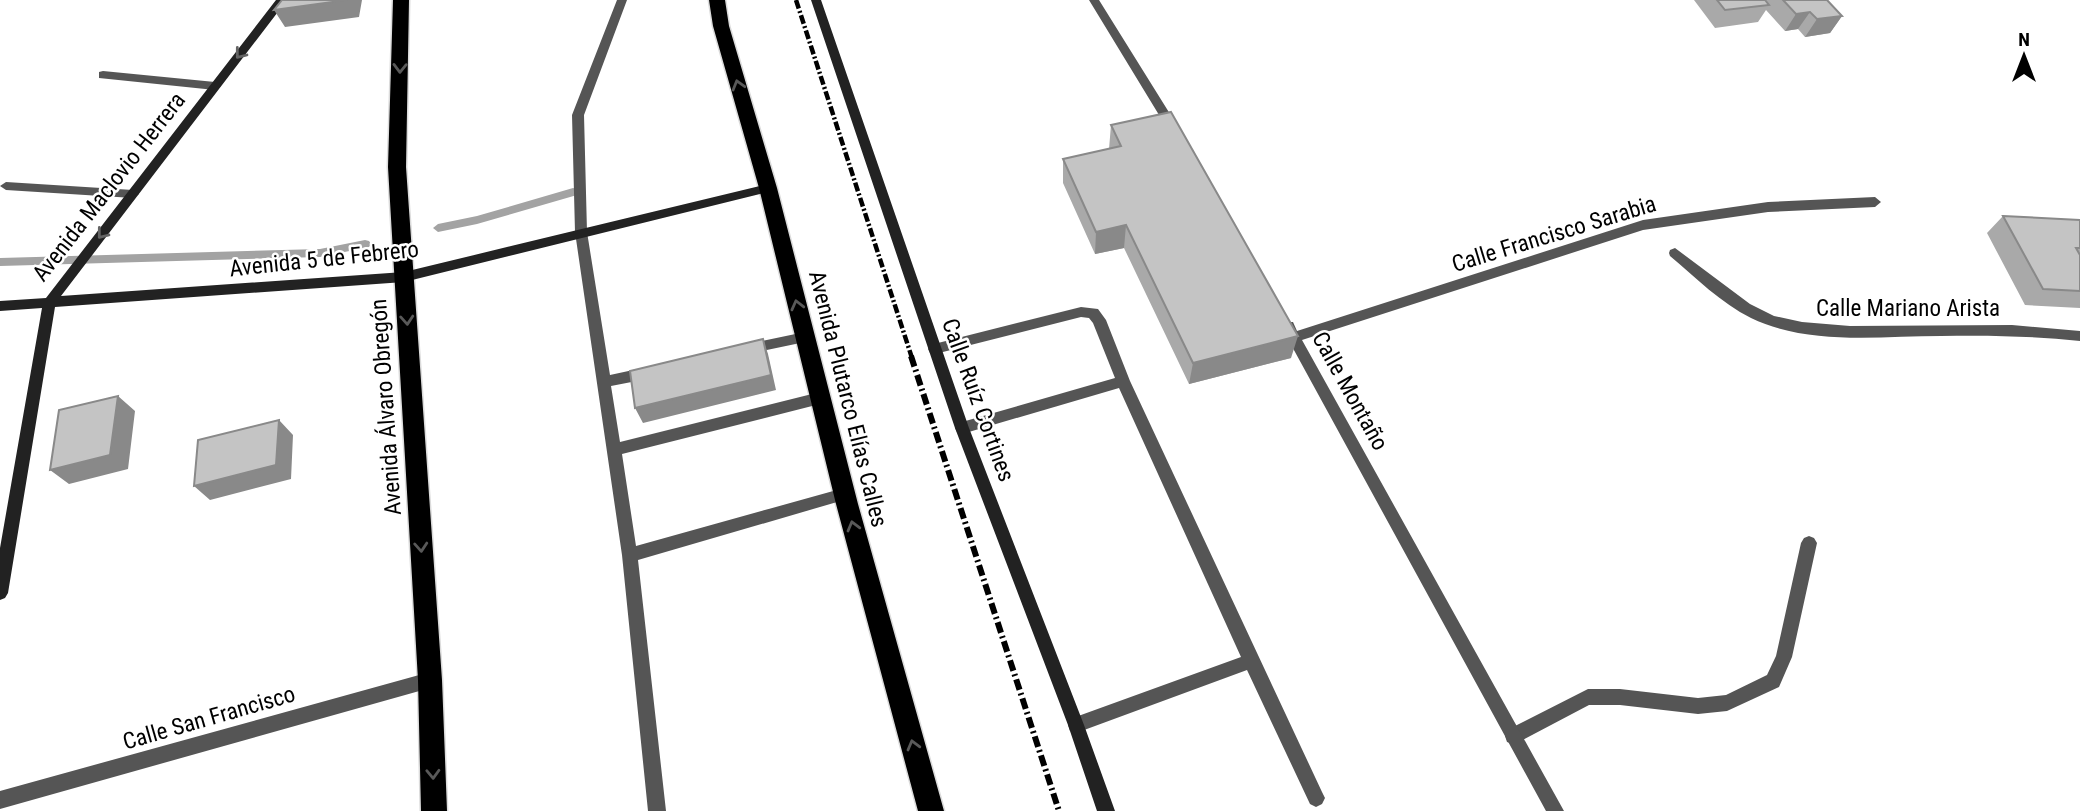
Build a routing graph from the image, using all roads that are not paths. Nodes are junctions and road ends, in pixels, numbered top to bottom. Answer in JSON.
{"nodes":[{"id":1,"x":282,"y":0,"type":"edge"},
{"id":2,"x":401,"y":0,"type":"edge"},
{"id":3,"x":622,"y":0,"type":"edge"},
{"id":4,"x":717,"y":0,"type":"edge"},
{"id":5,"x":816,"y":0,"type":"edge"},
{"id":6,"x":1094,"y":0,"type":"edge"},
{"id":7,"x":103,"y":75,"type":"dead end"},
{"id":8,"x":215,"y":86,"type":"junction"},
{"id":9,"x":1179,"y":137,"type":"edge"},
{"id":10,"x":6,"y":186,"type":"dead end"},
{"id":11,"x":768,"y":188,"type":"junction"},
{"id":12,"x":133,"y":194,"type":"junction"},
{"id":13,"x":1875,"y":202,"type":"dead end"},
{"id":14,"x":581,"y":232,"type":"junction"},
{"id":15,"x":1675,"y":253,"type":"dead end"},
{"id":16,"x":404,"y":277,"type":"junction"},
{"id":17,"x":49,"y":303,"type":"junction"},
{"id":18,"x":0,"y":306,"type":"edge"},
{"id":19,"x":1281,"y":313,"type":"edge"},
{"id":20,"x":805,"y":337,"type":"junction"},
{"id":21,"x":1294,"y":337,"type":"junction"},
{"id":22,"x":2080,"y":337,"type":"edge"},
{"id":23,"x":934,"y":349,"type":"junction"},
{"id":24,"x":738,"y":352,"type":"edge"},
{"id":25,"x":657,"y":370,"type":"edge"},
{"id":26,"x":1123,"y":381,"type":"junction"},
{"id":27,"x":604,"y":382,"type":"junction"},
{"id":28,"x":820,"y":398,"type":"junction"},
{"id":29,"x":962,"y":428,"type":"junction"},
{"id":30,"x":614,"y":450,"type":"junction"},
{"id":31,"x":844,"y":494,"type":"junction"},
{"id":32,"x":1809,"y":543,"type":"dead end"},
{"id":33,"x":630,"y":555,"type":"junction"},
{"id":34,"x":0,"y":593,"type":"edge"},
{"id":35,"x":1251,"y":661,"type":"junction"},
{"id":36,"x":430,"y":680,"type":"junction"},
{"id":37,"x":1076,"y":725,"type":"junction"},
{"id":38,"x":1513,"y":736,"type":"junction"},
{"id":39,"x":1316,"y":798,"type":"dead end"},
{"id":40,"x":0,"y":800,"type":"edge"},
{"id":41,"x":435,"y":811,"type":"edge"},
{"id":42,"x":657,"y":811,"type":"edge"},
{"id":43,"x":931,"y":811,"type":"edge"},
{"id":44,"x":1106,"y":811,"type":"edge"},
{"id":45,"x":1555,"y":811,"type":"edge"}],
"edges":[{"from":1,"to":8,"type":"street","name":"Avenida Maclovio Herrera","one_way":true},
{"from":2,"to":16,"type":"highway","name":"Avenida Álvaro Obregón","one_way":true},
{"from":3,"to":14,"type":"street"},
{"from":11,"to":4,"type":"highway","name":"Avenida Plutarco Elías Calles","one_way":true},
{"from":5,"to":23,"type":"street","name":"Calle Ruíz Cortines"},
{"from":6,"to":9,"type":"street"},
{"from":7,"to":8,"type":"street"},
{"from":8,"to":12,"type":"street","name":"Avenida Maclovio Herrera"},
{"from":10,"to":12,"type":"street"},
{"from":11,"to":14,"type":"street","name":"Avenida 5 de Febrero"},
{"from":20,"to":11,"type":"highway","name":"Avenida Plutarco Elías Calles","one_way":true},
{"from":12,"to":17,"type":"street","name":"Avenida Maclovio Herrera","one_way":true},
{"from":13,"to":21,"type":"street","name":"Calle Francisco Sarabia"},
{"from":14,"to":16,"type":"street","name":"Avenida 5 de Febrero"},
{"from":14,"to":27,"type":"street"},
{"from":15,"to":22,"type":"street","name":"Calle Mariano Arista"},
{"from":16,"to":17,"type":"street","name":"Avenida 5 de Febrero"},
{"from":16,"to":36,"type":"highway","name":"Avenida Álvaro Obregón","one_way":true},
{"from":17,"to":18,"type":"street","name":"Avenida 5 de Febrero"},
{"from":17,"to":34,"type":"street","name":"Avenida Maclovio Herrera"},
{"from":19,"to":21,"type":"street","name":"Calle Montaño"},
{"from":20,"to":24,"type":"street"},
{"from":20,"to":28,"type":"highway","name":"Avenida Plutarco Elías Calles"},
{"from":21,"to":38,"type":"street","name":"Calle Montaño"},
{"from":23,"to":26,"type":"street"},
{"from":23,"to":29,"type":"street","name":"Calle Ruíz Cortines"},
{"from":25,"to":27,"type":"street"},
{"from":26,"to":29,"type":"street"},
{"from":26,"to":35,"type":"street"},
{"from":27,"to":30,"type":"street"},
{"from":28,"to":30,"type":"street"},
{"from":28,"to":31,"type":"highway","name":"Avenida Plutarco Elías Calles"},
{"from":29,"to":37,"type":"street","name":"Calle Ruíz Cortines"},
{"from":30,"to":33,"type":"street"},
{"from":31,"to":33,"type":"street"},
{"from":43,"to":31,"type":"highway","name":"Avenida Plutarco Elías Calles","one_way":true},
{"from":32,"to":38,"type":"street"},
{"from":33,"to":42,"type":"street"},
{"from":35,"to":37,"type":"street"},
{"from":35,"to":39,"type":"street"},
{"from":36,"to":40,"type":"street","name":"Calle San Francisco"},
{"from":36,"to":41,"type":"highway","name":"Avenida Álvaro Obregón","one_way":true},
{"from":37,"to":44,"type":"street","name":"Calle Ruíz Cortines"},
{"from":38,"to":45,"type":"street","name":"Calle Montaño"}]}
